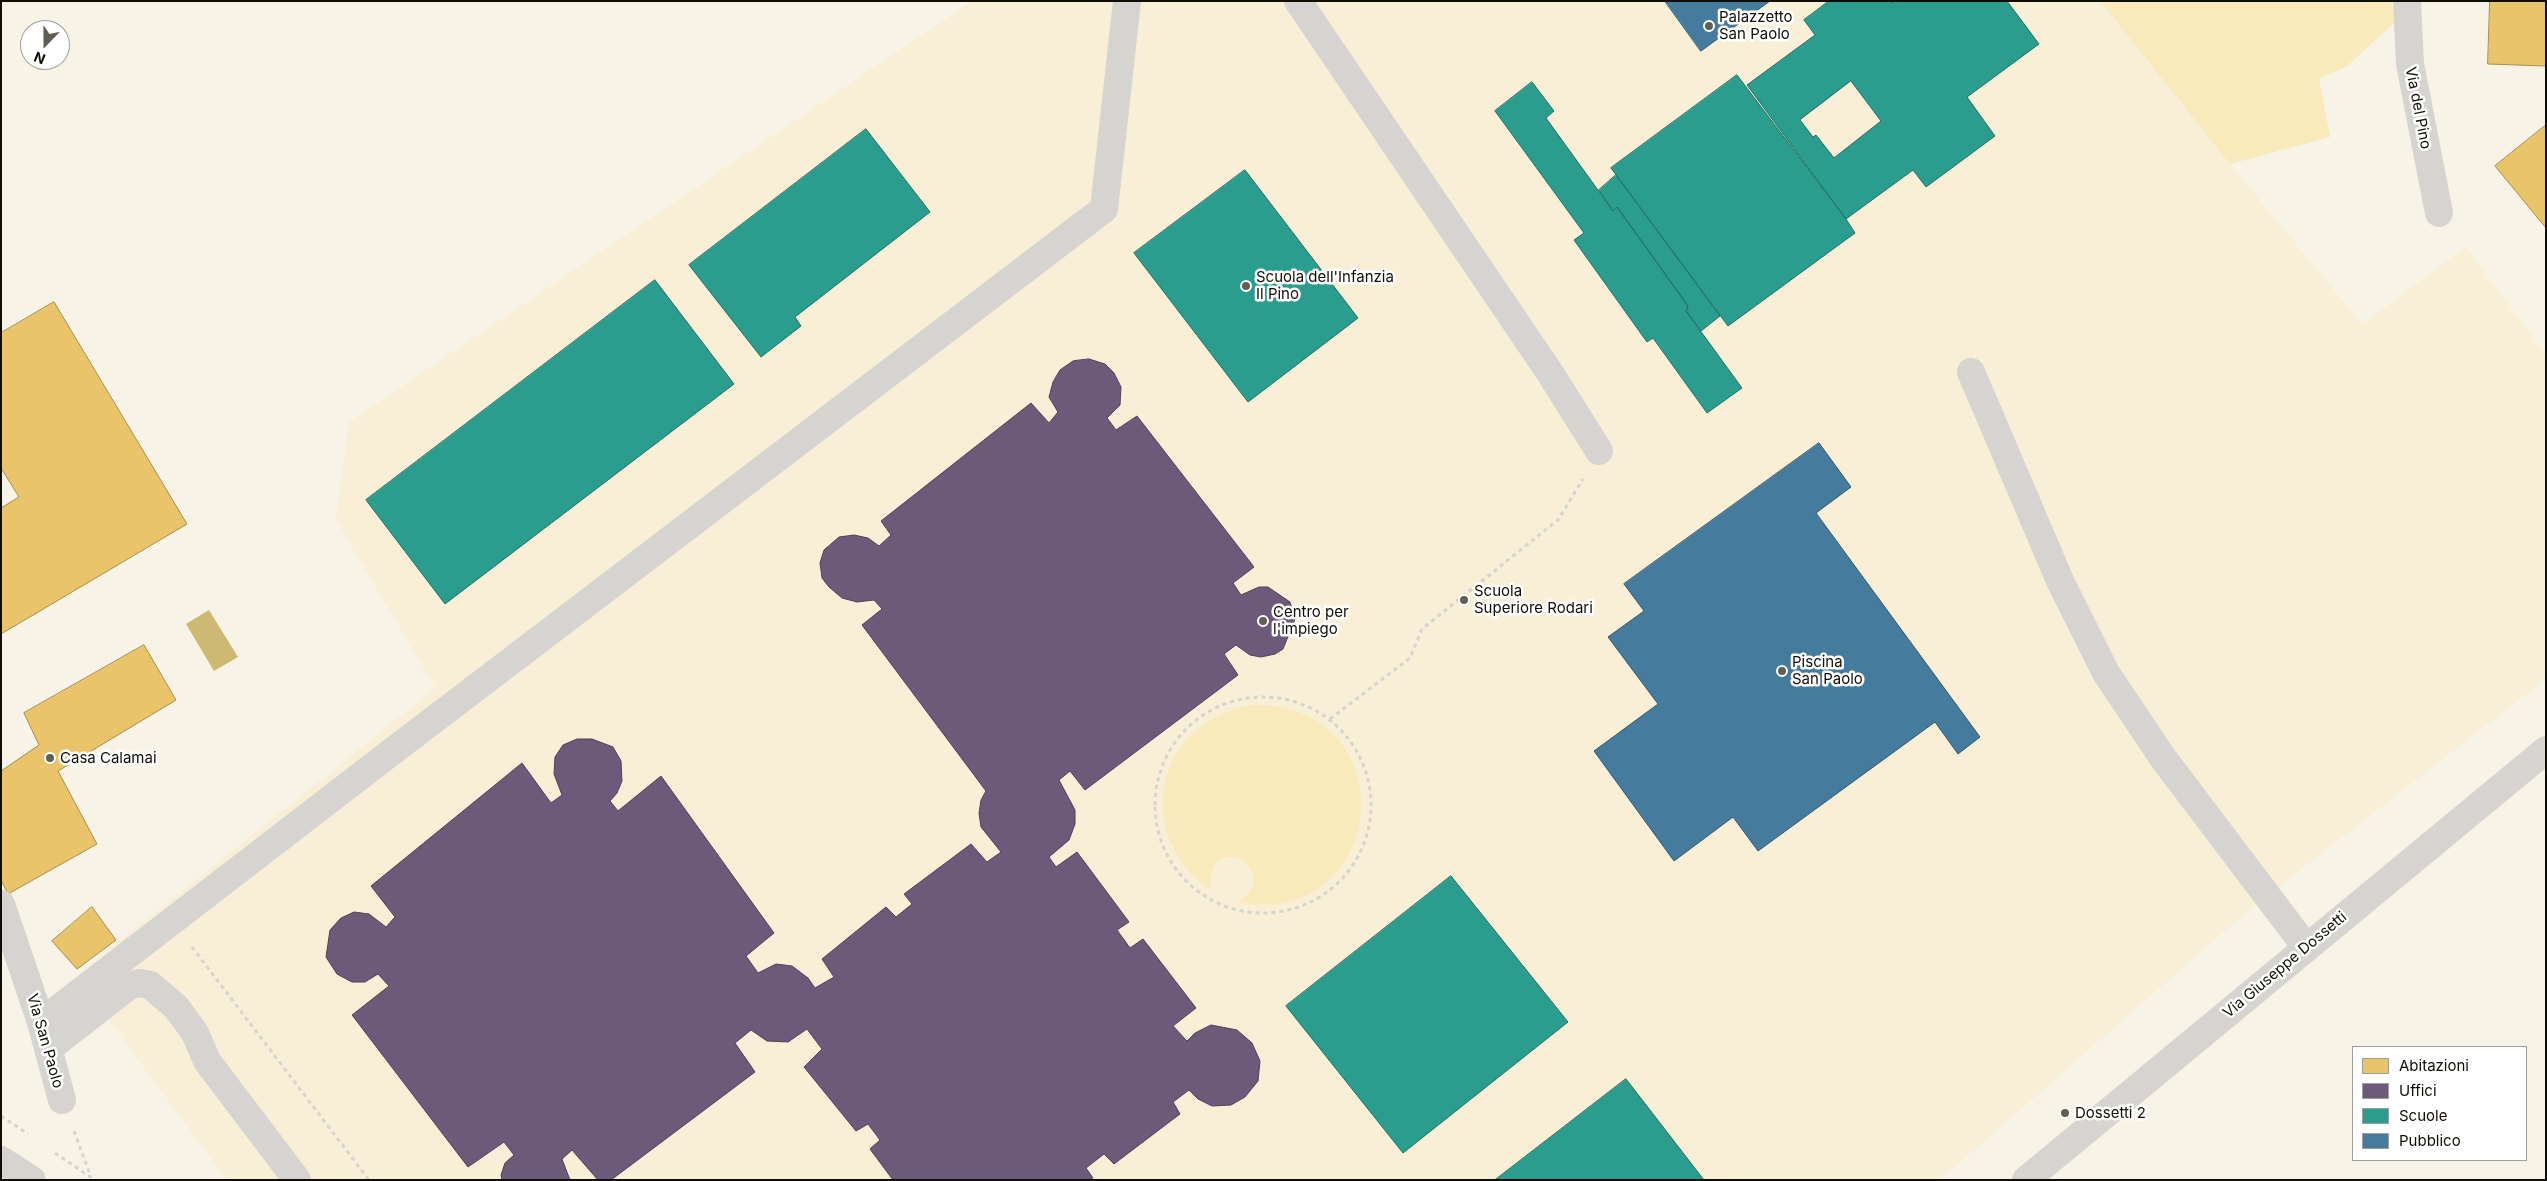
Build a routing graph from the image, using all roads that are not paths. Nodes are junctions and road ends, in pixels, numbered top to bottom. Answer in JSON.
{"nodes":[{"id":1,"x":1127,"y":1,"type":"edge"},
{"id":2,"x":1298,"y":1,"type":"edge"},
{"id":3,"x":2406,"y":1,"type":"edge"},
{"id":4,"x":2439,"y":213,"type":"dead end"},
{"id":5,"x":1970,"y":372,"type":"dead end"},
{"id":6,"x":1599,"y":451,"type":"road end"},
{"id":7,"x":2546,"y":750,"type":"edge"},
{"id":8,"x":1,"y":904,"type":"edge"},
{"id":9,"x":2306,"y":947,"type":"junction"},
{"id":10,"x":41,"y":1022,"type":"junction"},
{"id":11,"x":48,"y":1049,"type":"junction"},
{"id":12,"x":62,"y":1100,"type":"road end"},
{"id":13,"x":1,"y":1160,"type":"edge"},
{"id":14,"x":32,"y":1180,"type":"edge"},
{"id":15,"x":297,"y":1180,"type":"edge"},
{"id":16,"x":2026,"y":1180,"type":"edge"}],
"edges":[{"from":1,"to":10,"type":"street"},
{"from":2,"to":6,"type":"street"},
{"from":3,"to":4,"type":"street","name":"Via del Pino"},
{"from":5,"to":9,"type":"street"},
{"from":7,"to":9,"type":"street","name":"Via Giuseppe Dossetti"},
{"from":8,"to":10,"type":"street","name":"Via San Paolo"},
{"from":9,"to":16,"type":"street","name":"Via Giuseppe Dossetti"},
{"from":10,"to":11,"type":"street","name":"Via San Paolo"},
{"from":11,"to":12,"type":"street","name":"Via San Paolo"},
{"from":11,"to":15,"type":"street"},
{"from":13,"to":14,"type":"street"}]}
